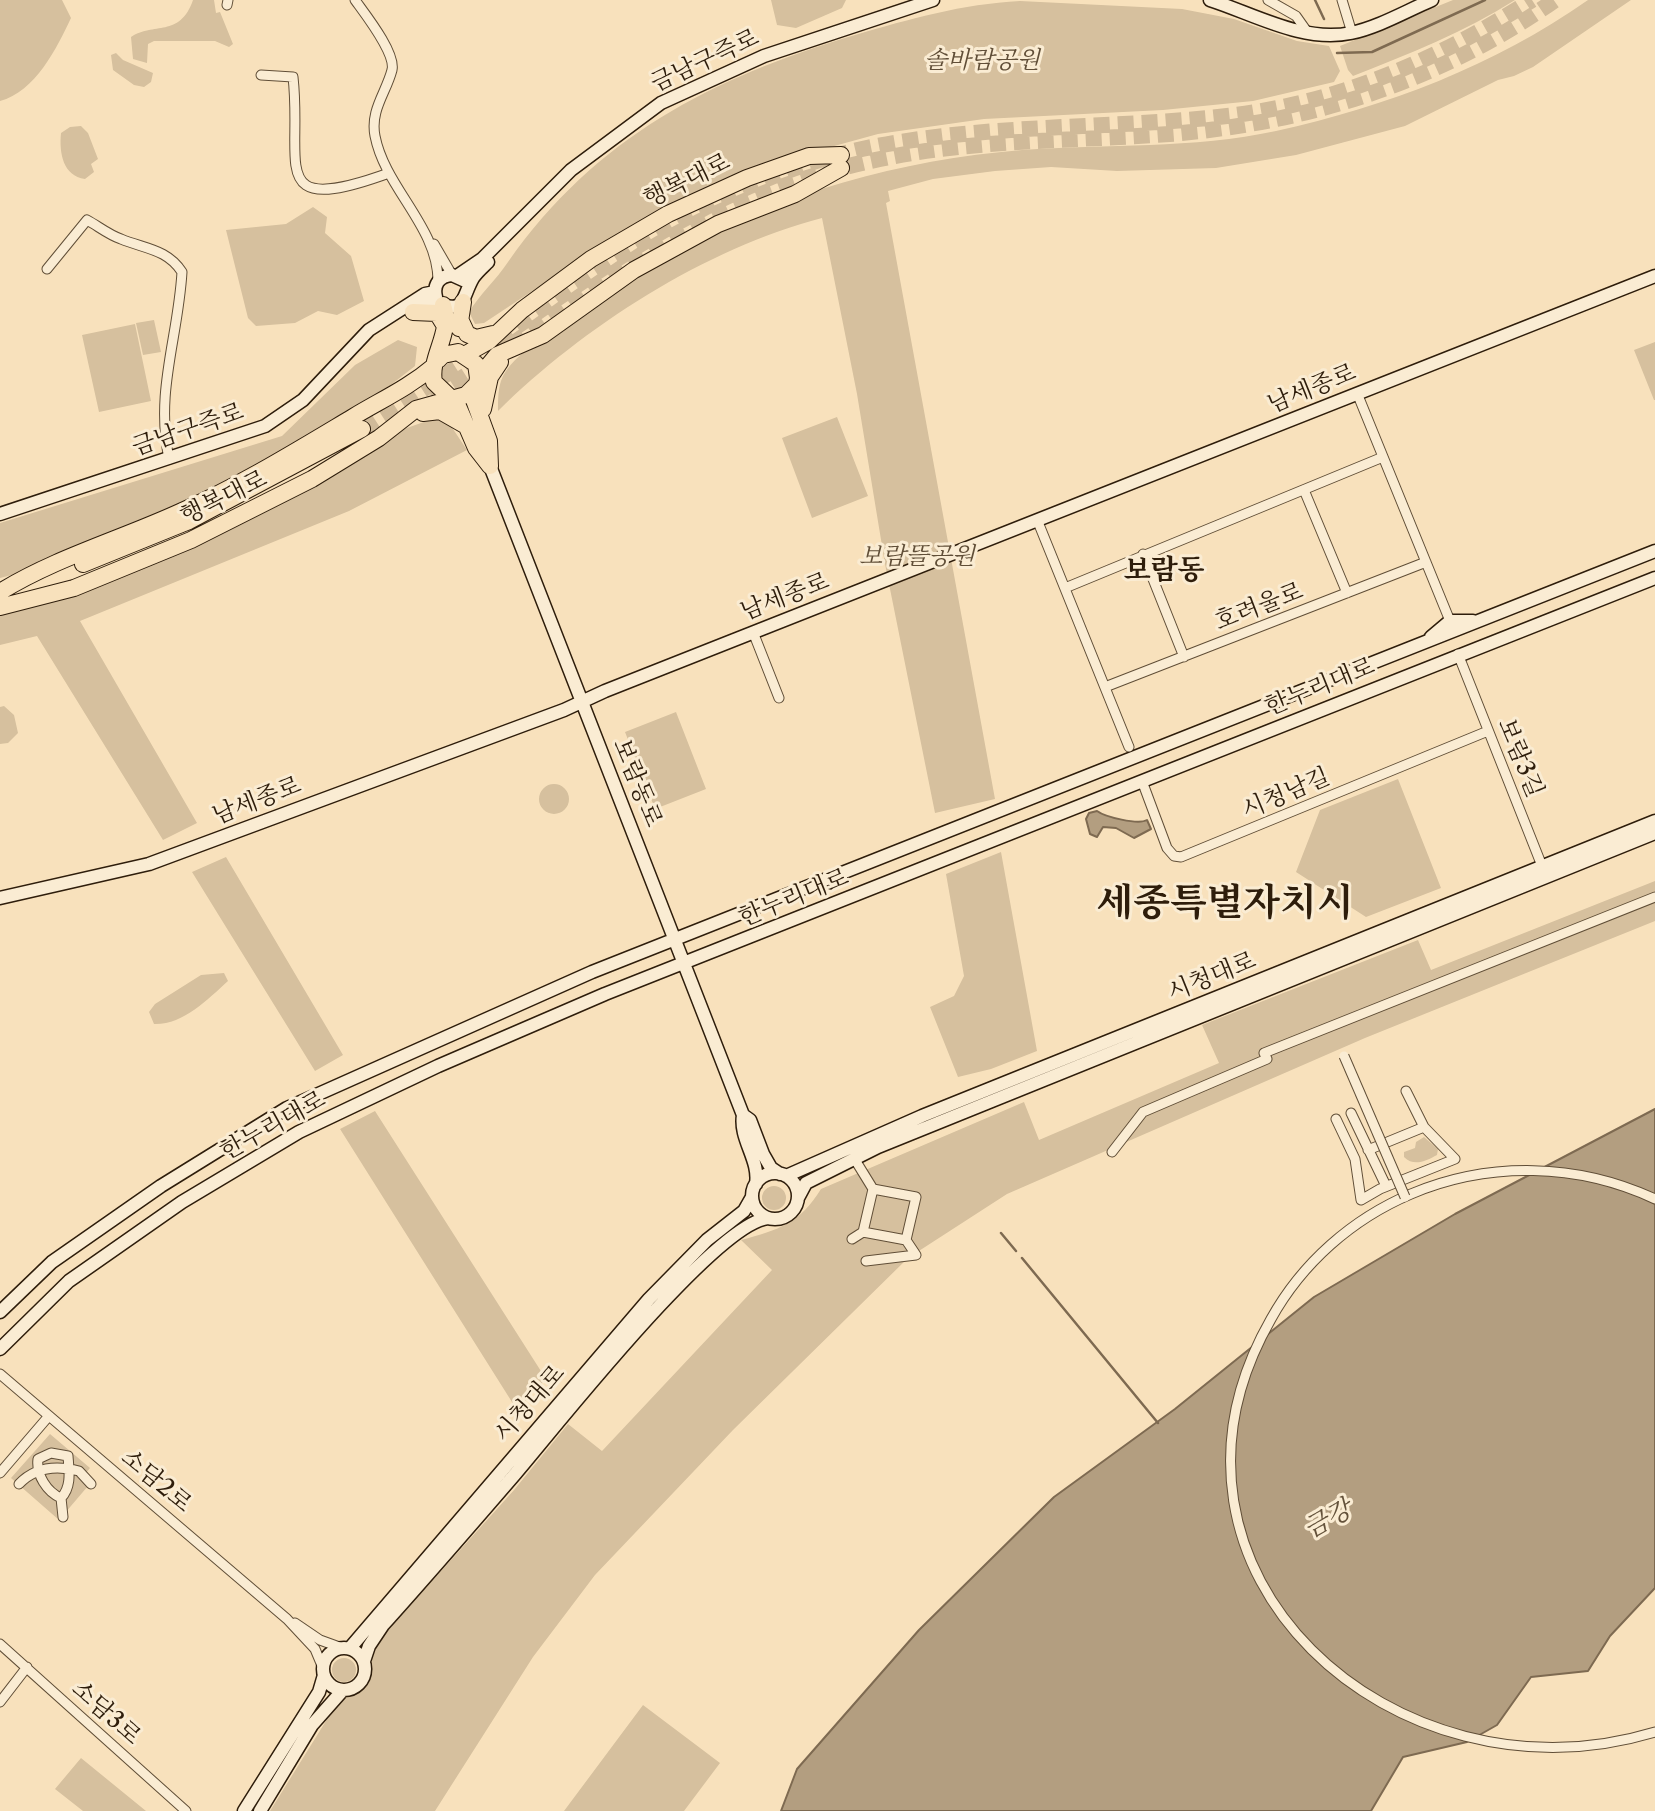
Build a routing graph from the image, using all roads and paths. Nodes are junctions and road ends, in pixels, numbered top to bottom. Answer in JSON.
{"nodes":[{"id":1,"x":355,"y":0,"type":"edge"},
{"id":2,"x":933,"y":0,"type":"edge"},
{"id":3,"x":1210,"y":0,"type":"edge"},
{"id":4,"x":1268,"y":0,"type":"edge"},
{"id":5,"x":1342,"y":0,"type":"edge"},
{"id":6,"x":1432,"y":0,"type":"edge"},
{"id":7,"x":1412,"y":4,"type":"edge"},
{"id":8,"x":1308,"y":33,"type":"junction"},
{"id":9,"x":1352,"y":33,"type":"junction"},
{"id":10,"x":261,"y":75,"type":"dead end"},
{"id":11,"x":390,"y":173,"type":"junction"},
{"id":12,"x":526,"y":217,"type":"junction"},
{"id":13,"x":424,"y":232,"type":"junction"},
{"id":14,"x":47,"y":269,"type":"dead end"},
{"id":15,"x":454,"y":275,"type":"junction"},
{"id":16,"x":1655,"y":276,"type":"edge"},
{"id":17,"x":438,"y":293,"type":"junction"},
{"id":18,"x":465,"y":298,"type":"junction"},
{"id":19,"x":522,"y":310,"type":"junction"},
{"id":20,"x":413,"y":312,"type":"junction"},
{"id":21,"x":453,"y":324,"type":"junction"},
{"id":22,"x":502,"y":329,"type":"junction"},
{"id":23,"x":543,"y":335,"type":"junction"},
{"id":24,"x":361,"y":339,"type":"junction"},
{"id":25,"x":466,"y":354,"type":"junction"},
{"id":26,"x":436,"y":363,"type":"junction"},
{"id":27,"x":477,"y":381,"type":"junction"},
{"id":28,"x":1357,"y":393,"type":"junction"},
{"id":29,"x":452,"y":397,"type":"junction"},
{"id":30,"x":364,"y":410,"type":"junction"},
{"id":31,"x":475,"y":425,"type":"junction"},
{"id":32,"x":373,"y":435,"type":"junction"},
{"id":33,"x":1383,"y":457,"type":"junction"},
{"id":34,"x":169,"y":459,"type":"junction"},
{"id":35,"x":490,"y":466,"type":"joint"},
{"id":36,"x":1304,"y":490,"type":"junction"},
{"id":37,"x":0,"y":514,"type":"edge"},
{"id":38,"x":1038,"y":522,"type":"junction"},
{"id":39,"x":1655,"y":551,"type":"edge"},
{"id":40,"x":1143,"y":554,"type":"junction"},
{"id":41,"x":1426,"y":562,"type":"junction"},
{"id":42,"x":1655,"y":578,"type":"edge"},
{"id":43,"x":1065,"y":588,"type":"junction"},
{"id":44,"x":1347,"y":593,"type":"junction"},
{"id":45,"x":2,"y":599,"type":"edge"},
{"id":46,"x":1484,"y":620,"type":"junction"},
{"id":47,"x":1450,"y":621,"type":"junction"},
{"id":48,"x":753,"y":632,"type":"junction"},
{"id":49,"x":1421,"y":645,"type":"junction"},
{"id":50,"x":1458,"y":654,"type":"junction"},
{"id":51,"x":1184,"y":657,"type":"junction"},
{"id":52,"x":1105,"y":687,"type":"junction"},
{"id":53,"x":779,"y":698,"type":"dead end"},
{"id":54,"x":583,"y":700,"type":"junction"},
{"id":55,"x":1488,"y":731,"type":"junction"},
{"id":56,"x":1129,"y":747,"type":"junction"},
{"id":57,"x":1153,"y":748,"type":"junction"},
{"id":58,"x":1115,"y":765,"type":"junction"},
{"id":59,"x":1142,"y":781,"type":"junction"},
{"id":60,"x":1655,"y":821,"type":"edge"},
{"id":61,"x":1655,"y":833,"type":"edge"},
{"id":62,"x":1544,"y":871,"type":"junction"},
{"id":63,"x":1655,"y":897,"type":"edge"},
{"id":64,"x":0,"y":898,"type":"edge"},
{"id":65,"x":677,"y":941,"type":"junction"},
{"id":66,"x":686,"y":964,"type":"junction"},
{"id":67,"x":1344,"y":1056,"type":"dead end"},
{"id":68,"x":1406,"y":1091,"type":"dead end"},
{"id":69,"x":1351,"y":1114,"type":"dead end"},
{"id":70,"x":743,"y":1115,"type":"junction"},
{"id":71,"x":1336,"y":1119,"type":"dead end"},
{"id":72,"x":1424,"y":1127,"type":"junction"},
{"id":73,"x":1359,"y":1129,"type":"junction"},
{"id":74,"x":1345,"y":1135,"type":"junction"},
{"id":75,"x":1368,"y":1150,"type":"junction"},
{"id":76,"x":1112,"y":1152,"type":"dead end"},
{"id":77,"x":857,"y":1163,"type":"dead end"},
{"id":78,"x":783,"y":1175,"type":"junction"},
{"id":79,"x":1386,"y":1186,"type":"junction"},
{"id":80,"x":873,"y":1189,"type":"junction"},
{"id":81,"x":754,"y":1191,"type":"junction"},
{"id":82,"x":1405,"y":1197,"type":"junction"},
{"id":83,"x":798,"y":1198,"type":"junction"},
{"id":84,"x":1655,"y":1199,"type":"edge"},
{"id":85,"x":768,"y":1218,"type":"junction"},
{"id":86,"x":863,"y":1232,"type":"junction"},
{"id":87,"x":852,"y":1239,"type":"dead end"},
{"id":88,"x":905,"y":1240,"type":"junction"},
{"id":89,"x":866,"y":1261,"type":"dead end"},
{"id":90,"x":0,"y":1312,"type":"edge"},
{"id":91,"x":0,"y":1349,"type":"edge"},
{"id":92,"x":0,"y":1374,"type":"edge"},
{"id":93,"x":48,"y":1417,"type":"junction"},
{"id":94,"x":69,"y":1469,"type":"junction"},
{"id":95,"x":38,"y":1471,"type":"junction"},
{"id":96,"x":0,"y":1473,"type":"edge"},
{"id":97,"x":91,"y":1484,"type":"dead end"},
{"id":98,"x":19,"y":1485,"type":"dead end"},
{"id":99,"x":61,"y":1498,"type":"junction"},
{"id":100,"x":63,"y":1517,"type":"dead end"},
{"id":101,"x":287,"y":1619,"type":"junction"},
{"id":102,"x":1278,"y":1624,"type":"dead end"},
{"id":103,"x":0,"y":1644,"type":"edge"},
{"id":104,"x":346,"y":1648,"type":"junction"},
{"id":105,"x":364,"y":1661,"type":"junction"},
{"id":106,"x":27,"y":1667,"type":"junction"},
{"id":107,"x":323,"y":1671,"type":"junction"},
{"id":108,"x":343,"y":1690,"type":"junction"},
{"id":109,"x":0,"y":1702,"type":"edge"},
{"id":110,"x":1655,"y":1732,"type":"edge"},
{"id":111,"x":1588,"y":1754,"type":"dead end"},
{"id":112,"x":187,"y":1811,"type":"edge"},
{"id":113,"x":244,"y":1811,"type":"edge"},
{"id":114,"x":260,"y":1811,"type":"edge"}],
"edges":[{"from":1,"to":11,"type":"street"},
{"from":2,"to":12,"type":"street","name":"금남구즉로"},
{"from":3,"to":8,"type":"street"},
{"from":4,"to":8,"type":"street"},
{"from":5,"to":9,"type":"street"},
{"from":6,"to":7,"type":"street"},
{"from":7,"to":9,"type":"street"},
{"from":8,"to":9,"type":"street"},
{"from":10,"to":11,"type":"street"},
{"from":11,"to":13,"type":"street"},
{"from":12,"to":15,"type":"street","name":"금남구즉로"},
{"from":12,"to":18,"type":"street","name":"금남구즉로"},
{"from":13,"to":15,"type":"street"},
{"from":13,"to":17,"type":"street"},
{"from":14,"to":34,"type":"street"},
{"from":15,"to":17,"type":"street","name":"금남구즉로"},
{"from":15,"to":18,"type":"street"},
{"from":16,"to":28,"type":"street","name":"남세종로"},
{"from":17,"to":18,"type":"street"},
{"from":17,"to":20,"type":"street","name":"금남구즉로"},
{"from":17,"to":21,"type":"highway"},
{"from":17,"to":24,"type":"street","name":"금남구즉로"},
{"from":18,"to":21,"type":"highway"},
{"from":19,"to":22,"type":"highway","name":"행복대로"},
{"from":19,"to":23,"type":"highway"},
{"from":19,"to":23,"type":"highway","name":"행복대로"},
{"from":20,"to":21,"type":"highway"},
{"from":20,"to":24,"type":"street","name":"금남구즉로"},
{"from":21,"to":22,"type":"highway"},
{"from":21,"to":25,"type":"highway"},
{"from":21,"to":26,"type":"highway"},
{"from":22,"to":25,"type":"highway","name":"행복대로"},
{"from":23,"to":27,"type":"highway","name":"행복대로"},
{"from":23,"to":31,"type":"highway"},
{"from":24,"to":34,"type":"street","name":"금남구즉로"},
{"from":25,"to":26,"type":"highway"},
{"from":25,"to":27,"type":"highway"},
{"from":26,"to":29,"type":"highway"},
{"from":26,"to":30,"type":"highway","name":"행복대로"},
{"from":27,"to":29,"type":"highway"},
{"from":27,"to":31,"type":"highway"},
{"from":28,"to":33,"type":"street"},
{"from":28,"to":38,"type":"street","name":"남세종로"},
{"from":29,"to":31,"type":"highway"},
{"from":29,"to":32,"type":"highway"},
{"from":30,"to":32,"type":"highway"},
{"from":30,"to":45,"type":"highway","name":"행복대로"},
{"from":31,"to":32,"type":"highway"},
{"from":31,"to":35,"type":"highway"},
{"from":32,"to":45,"type":"highway"},
{"from":33,"to":36,"type":"street"},
{"from":33,"to":41,"type":"street"},
{"from":34,"to":37,"type":"street","name":"금남구즉로"},
{"from":35,"to":54,"type":"street","name":"보람동로"},
{"from":36,"to":40,"type":"street"},
{"from":36,"to":44,"type":"street"},
{"from":38,"to":43,"type":"street"},
{"from":38,"to":48,"type":"street","name":"남세종로"},
{"from":39,"to":46,"type":"street","name":"한누리대로"},
{"from":40,"to":43,"type":"street"},
{"from":40,"to":51,"type":"street"},
{"from":41,"to":44,"type":"street","name":"호려울로"},
{"from":41,"to":47,"type":"street"},
{"from":42,"to":50,"type":"street","name":"한누리대로"},
{"from":43,"to":52,"type":"street"},
{"from":44,"to":51,"type":"street","name":"호려울로"},
{"from":46,"to":47,"type":"street"},
{"from":46,"to":49,"type":"street","name":"한누리대로"},
{"from":47,"to":49,"type":"street"},
{"from":48,"to":53,"type":"street"},
{"from":48,"to":54,"type":"street","name":"남세종로"},
{"from":49,"to":57,"type":"street","name":"한누리대로"},
{"from":50,"to":55,"type":"street","name":"보람3길"},
{"from":50,"to":59,"type":"street","name":"한누리대로"},
{"from":51,"to":52,"type":"street","name":"호려울로"},
{"from":52,"to":56,"type":"street"},
{"from":54,"to":64,"type":"street","name":"남세종로"},
{"from":54,"to":65,"type":"street","name":"보람동로"},
{"from":55,"to":59,"type":"street","name":"시청남길"},
{"from":55,"to":62,"type":"street","name":"보람3길"},
{"from":56,"to":57,"type":"street"},
{"from":56,"to":58,"type":"street"},
{"from":57,"to":58,"type":"street","name":"한누리대로"},
{"from":58,"to":65,"type":"street","name":"한누리대로"},
{"from":59,"to":66,"type":"street","name":"한누리대로"},
{"from":60,"to":62,"type":"street","name":"시청대로"},
{"from":61,"to":62,"type":"street","name":"시청대로"},
{"from":62,"to":78,"type":"street","name":"시청대로"},
{"from":62,"to":83,"type":"street","name":"시청대로"},
{"from":63,"to":76,"type":"street"},
{"from":65,"to":66,"type":"street","name":"보람동로"},
{"from":65,"to":90,"type":"street","name":"한누리대로"},
{"from":66,"to":70,"type":"street","name":"보람동로"},
{"from":66,"to":91,"type":"street","name":"한누리대로"},
{"from":67,"to":82,"type":"street","bridge":true},
{"from":68,"to":72,"type":"street"},
{"from":69,"to":73,"type":"street"},
{"from":70,"to":78,"type":"street"},
{"from":70,"to":81,"type":"street"},
{"from":71,"to":74,"type":"street"},
{"from":72,"to":75,"type":"street"},
{"from":72,"to":79,"type":"street"},
{"from":73,"to":74,"type":"street"},
{"from":73,"to":75,"type":"street"},
{"from":74,"to":79,"type":"street"},
{"from":75,"to":79,"type":"street"},
{"from":77,"to":80,"type":"street"},
{"from":78,"to":81,"type":"street"},
{"from":78,"to":83,"type":"street"},
{"from":80,"to":86,"type":"street"},
{"from":80,"to":88,"type":"street"},
{"from":81,"to":85,"type":"street"},
{"from":81,"to":104,"type":"street","name":"시청대로"},
{"from":82,"to":84,"type":"street"},
{"from":82,"to":102,"type":"street"},
{"from":83,"to":85,"type":"street"},
{"from":85,"to":105,"type":"street","name":"시청대로"},
{"from":86,"to":87,"type":"street"},
{"from":86,"to":88,"type":"street"},
{"from":88,"to":89,"type":"street"},
{"from":92,"to":93,"type":"street","name":"소담2로"},
{"from":93,"to":96,"type":"street"},
{"from":93,"to":101,"type":"street","name":"소담2로"},
{"from":94,"to":95,"type":"street"},
{"from":94,"to":95,"type":"street"},
{"from":94,"to":97,"type":"street"},
{"from":94,"to":99,"type":"street"},
{"from":95,"to":98,"type":"street"},
{"from":95,"to":99,"type":"street"},
{"from":99,"to":100,"type":"street"},
{"from":101,"to":104,"type":"street"},
{"from":101,"to":107,"type":"street"},
{"from":103,"to":106,"type":"street","name":"소담3로"},
{"from":104,"to":105,"type":"street"},
{"from":104,"to":107,"type":"street"},
{"from":105,"to":108,"type":"street"},
{"from":106,"to":109,"type":"street"},
{"from":106,"to":112,"type":"street","name":"소담3로"},
{"from":107,"to":108,"type":"street"},
{"from":107,"to":113,"type":"street"},
{"from":108,"to":114,"type":"street"},
{"from":110,"to":111,"type":"street"}]}
